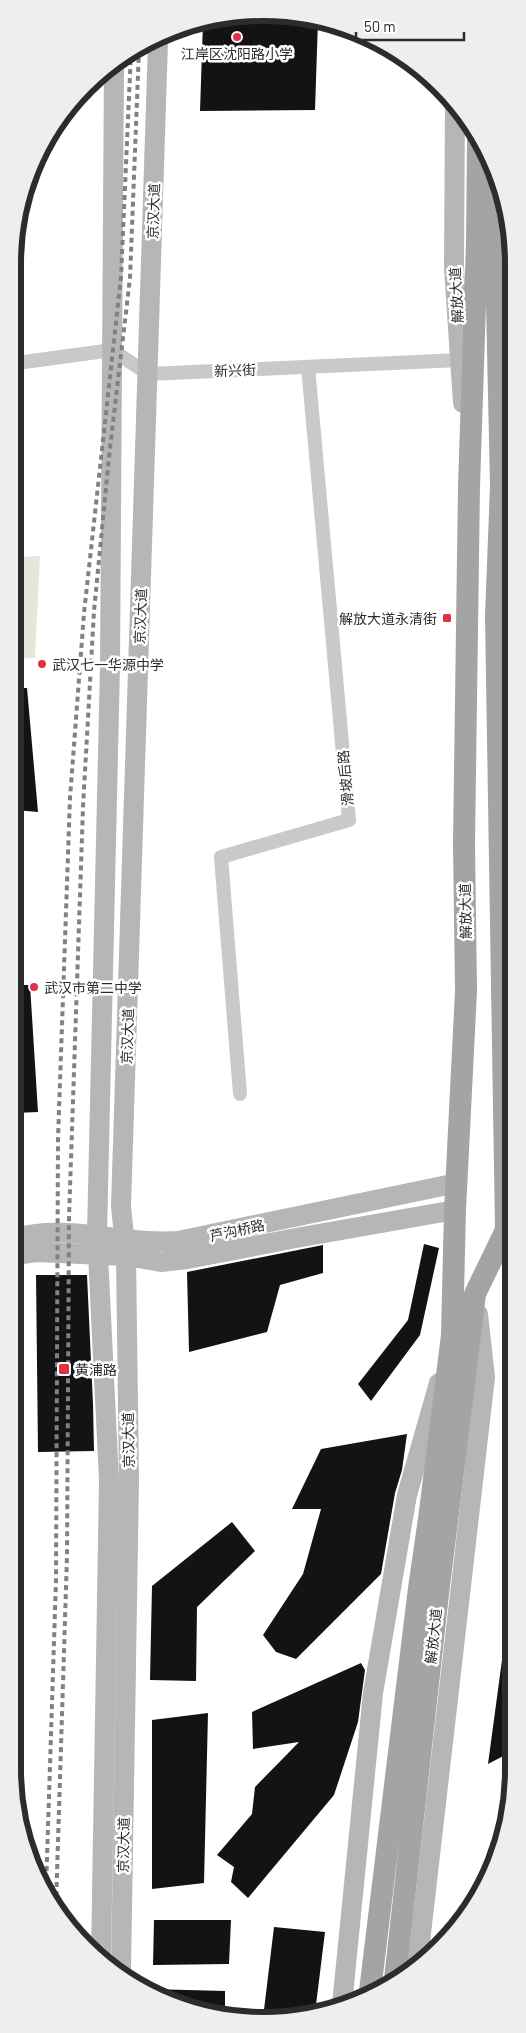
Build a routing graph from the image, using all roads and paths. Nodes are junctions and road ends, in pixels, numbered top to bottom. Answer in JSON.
{"nodes":[{"id":1,"x":158,"y":45,"type":"edge"},
{"id":2,"x":114,"y":73,"type":"edge"},
{"id":3,"x":454,"y":115,"type":"edge"},
{"id":4,"x":479,"y":154,"type":"edge"},
{"id":5,"x":492,"y":185,"type":"edge"},
{"id":6,"x":486,"y":243,"type":"junction"},
{"id":7,"x":112,"y":350,"type":"junction"},
{"id":8,"x":505,"y":350,"type":"edge"},
{"id":9,"x":460,"y":360,"type":"junction"},
{"id":10,"x":21,"y":361,"type":"edge"},
{"id":11,"x":308,"y":367,"type":"junction"},
{"id":12,"x":148,"y":374,"type":"junction"},
{"id":13,"x":501,"y":486,"type":"junction"},
{"id":14,"x":468,"y":487,"type":"junction"},
{"id":15,"x":505,"y":1076,"type":"edge"},
{"id":16,"x":240,"y":1094,"type":"dead end"},
{"id":17,"x":457,"y":1183,"type":"junction"},
{"id":18,"x":455,"y":1210,"type":"junction"},
{"id":19,"x":97,"y":1234,"type":"junction"},
{"id":20,"x":505,"y":1236,"type":"edge"},
{"id":21,"x":21,"y":1237,"type":"edge"},
{"id":22,"x":125,"y":1247,"type":"junction"},
{"id":23,"x":21,"y":1254,"type":"edge"},
{"id":24,"x":99,"y":1254,"type":"junction"},
{"id":25,"x":475,"y":1294,"type":"junction"},
{"id":26,"x":452,"y":1335,"type":"junction"},
{"id":27,"x":428,"y":1591,"type":"junction"},
{"id":28,"x":101,"y":1949,"type":"edge"},
{"id":29,"x":419,"y":1955,"type":"edge"},
{"id":30,"x":121,"y":1966,"type":"edge"},
{"id":31,"x":396,"y":1972,"type":"edge"},
{"id":32,"x":371,"y":1987,"type":"edge"},
{"id":33,"x":343,"y":1998,"type":"edge"}],
"edges":[{"from":1,"to":12,"type":"main road","name":"京汉大道"},
{"from":2,"to":7,"type":"main road","name":"京汉大道"},
{"from":3,"to":9,"type":"main road","name":"解放大道"},
{"from":4,"to":6,"type":"main road","name":"解放大道"},
{"from":5,"to":6,"type":"main road","name":"解放大道"},
{"from":6,"to":13,"type":"main road","name":"解放大道"},
{"from":6,"to":14,"type":"main road","name":"解放大道"},
{"from":7,"to":10,"type":"street"},
{"from":7,"to":12,"type":"street"},
{"from":7,"to":19,"type":"main road","name":"京汉大道"},
{"from":8,"to":13,"type":"main road","name":"解放大道"},
{"from":9,"to":11,"type":"street","name":"新兴街"},
{"from":9,"to":14,"type":"main road","name":"解放大道"},
{"from":11,"to":12,"type":"street","name":"新兴街"},
{"from":11,"to":16,"type":"street","name":"滑坡后路"},
{"from":12,"to":22,"type":"main road","name":"京汉大道"},
{"from":13,"to":15,"type":"main road","name":"解放大道"},
{"from":14,"to":17,"type":"main road","name":"解放大道"},
{"from":17,"to":18,"type":"main road","name":"解放大道"},
{"from":17,"to":22,"type":"main road","name":"芦沟桥路"},
{"from":18,"to":22,"type":"main road","name":"芦沟桥路"},
{"from":18,"to":26,"type":"main road","name":"解放大道"},
{"from":19,"to":21,"type":"main road","name":"芦沟桥路"},
{"from":19,"to":22,"type":"main road","name":"芦沟桥路"},
{"from":19,"to":24,"type":"main road","name":"京汉大道"},
{"from":20,"to":25,"type":"main road","name":"解放大道"},
{"from":22,"to":24,"type":"main road","name":"芦沟桥路"},
{"from":22,"to":30,"type":"main road","name":"京汉大道"},
{"from":23,"to":24,"type":"main road","name":"芦沟桥路"},
{"from":24,"to":28,"type":"main road","name":"京汉大道"},
{"from":25,"to":27,"type":"main road","name":"解放大道"},
{"from":25,"to":29,"type":"main road","name":"解放大道"},
{"from":26,"to":27,"type":"main road","name":"解放大道"},
{"from":26,"to":33,"type":"main road","name":"解放大道"},
{"from":27,"to":31,"type":"main road","name":"解放大道"},
{"from":27,"to":32,"type":"main road","name":"解放大道"}]}
